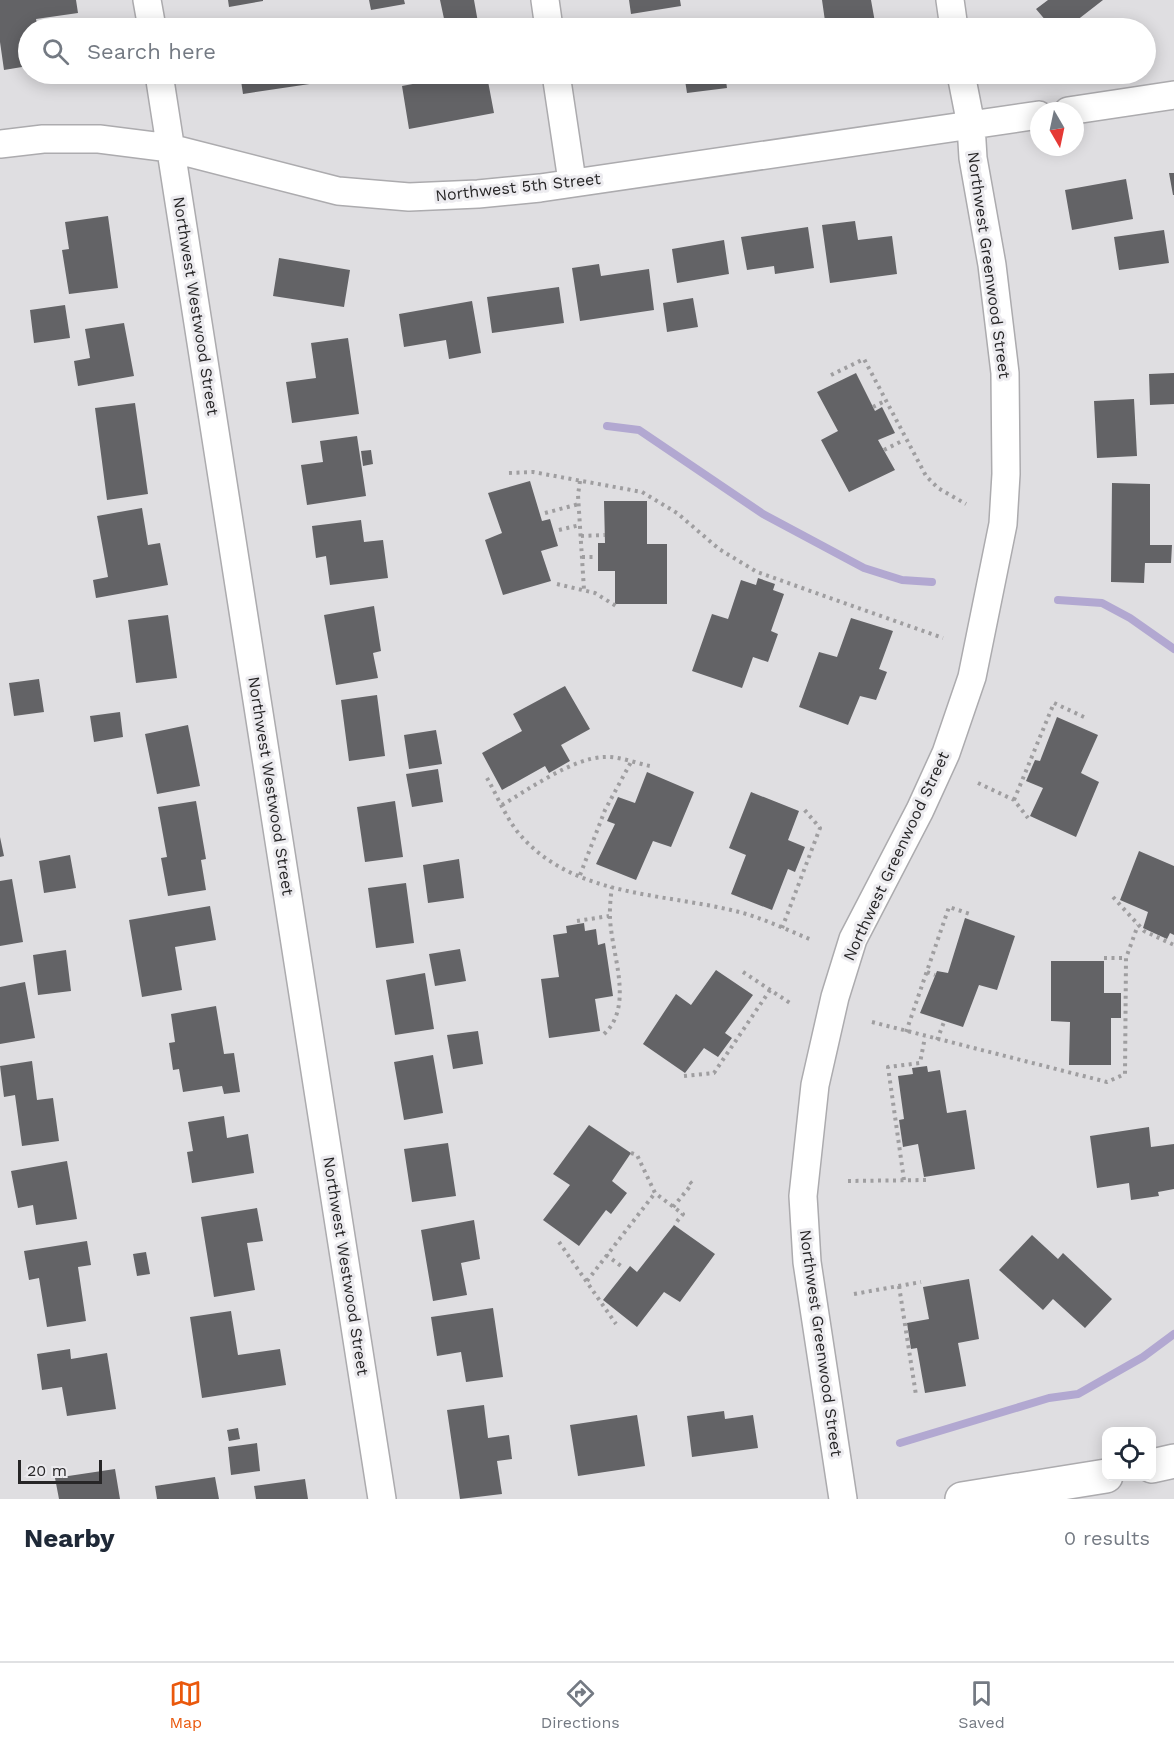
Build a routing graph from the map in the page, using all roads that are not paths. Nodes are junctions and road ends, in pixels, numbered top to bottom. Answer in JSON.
{"nodes":[{"id":1,"x":147,"y":0,"type":"edge"},
{"id":2,"x":545,"y":0,"type":"edge"},
{"id":3,"x":950,"y":0,"type":"edge"},
{"id":4,"x":150,"y":18,"type":"edge"},
{"id":5,"x":548,"y":18,"type":"edge"},
{"id":6,"x":953,"y":18,"type":"edge"},
{"id":7,"x":160,"y":84,"type":"edge"},
{"id":8,"x":557,"y":84,"type":"edge"},
{"id":9,"x":963,"y":84,"type":"edge"},
{"id":10,"x":1174,"y":95,"type":"edge"},
{"id":11,"x":1084,"y":109,"type":"edge"},
{"id":12,"x":1030,"y":116,"type":"edge"},
{"id":13,"x":971,"y":125,"type":"junction"},
{"id":14,"x":0,"y":144,"type":"edge"},
{"id":15,"x":170,"y":148,"type":"junction"},
{"id":16,"x":572,"y":182,"type":"junction"},
{"id":17,"x":1174,"y":1461,"type":"edge"},
{"id":18,"x":1156,"y":1465,"type":"edge"},
{"id":19,"x":1102,"y":1477,"type":"edge"},
{"id":20,"x":382,"y":1499,"type":"edge"},
{"id":21,"x":843,"y":1499,"type":"edge"},
{"id":22,"x":962,"y":1499,"type":"edge"}],
"edges":[{"from":1,"to":4,"type":"street"},
{"from":2,"to":5,"type":"street"},
{"from":3,"to":6,"type":"street"},
{"from":7,"to":15,"type":"street","name":"Northwest Westwood Street"},
{"from":8,"to":16,"type":"street"},
{"from":9,"to":13,"type":"street","name":"Northwest Greenwood Street"},
{"from":10,"to":11,"type":"street"},
{"from":12,"to":13,"type":"street","name":"Northwest 5th Street"},
{"from":13,"to":16,"type":"street","name":"Northwest 5th Street"},
{"from":13,"to":21,"type":"street","name":"Northwest Greenwood Street"},
{"from":14,"to":15,"type":"street","name":"Northwest 5th Street"},
{"from":15,"to":16,"type":"street","name":"Northwest 5th Street"},
{"from":15,"to":20,"type":"street","name":"Northwest Westwood Street"},
{"from":17,"to":18,"type":"street"},
{"from":19,"to":22,"type":"street"}]}
